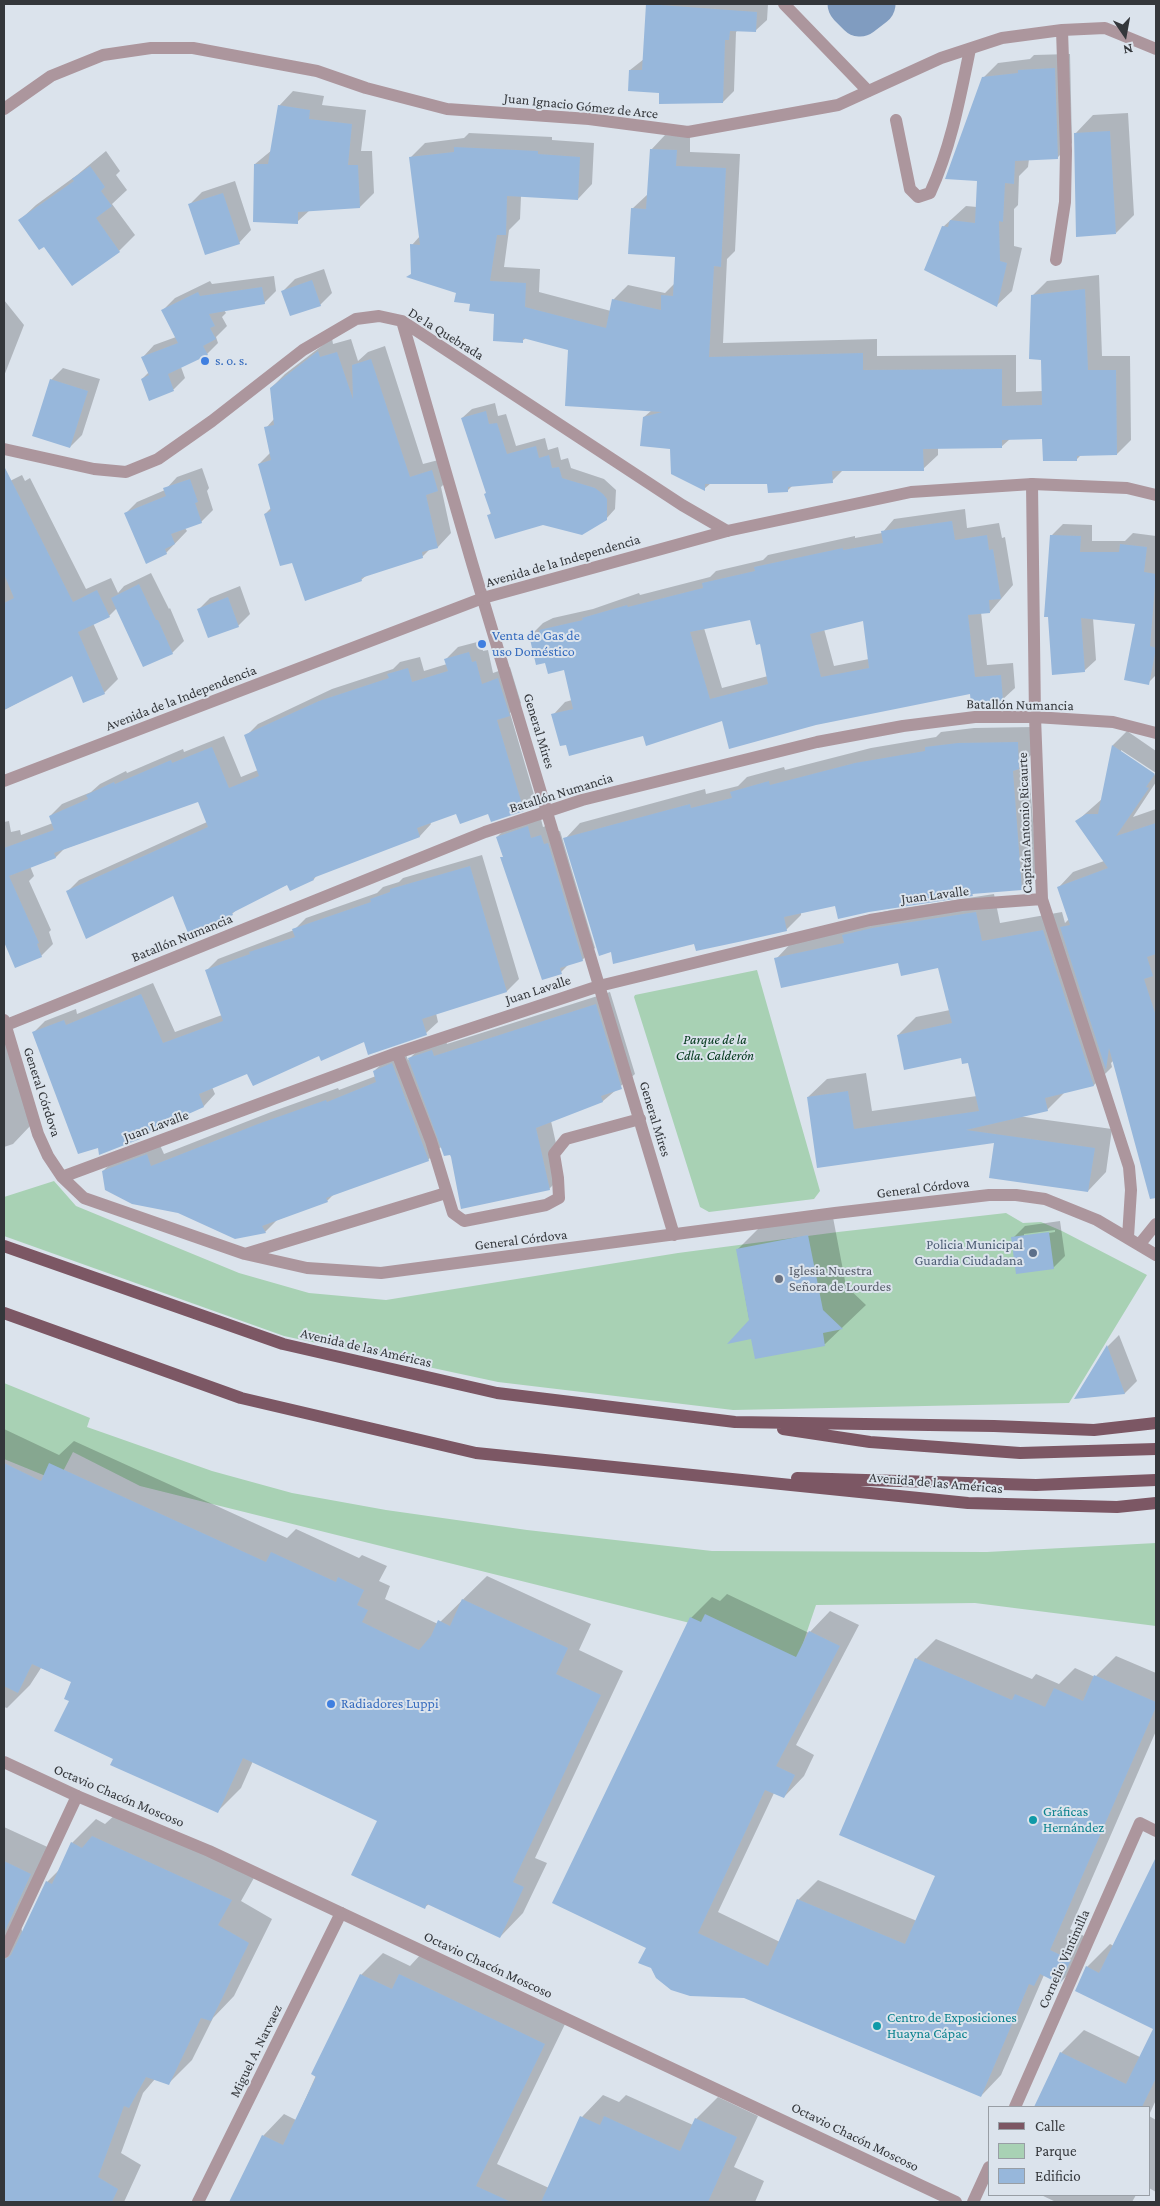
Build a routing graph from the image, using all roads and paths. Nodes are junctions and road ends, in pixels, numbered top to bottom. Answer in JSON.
{"nodes":[{"id":1,"x":784,"y":4,"type":"edge"},
{"id":2,"x":1062,"y":30,"type":"junction"},
{"id":3,"x":970,"y":49,"type":"junction"},
{"id":4,"x":1156,"y":49,"type":"edge"},
{"id":5,"x":868,"y":91,"type":"junction"},
{"id":6,"x":4,"y":109,"type":"edge"},
{"id":7,"x":896,"y":120,"type":"dead end"},
{"id":8,"x":1056,"y":260,"type":"dead end"},
{"id":9,"x":402,"y":321,"type":"junction"},
{"id":10,"x":4,"y":449,"type":"edge"},
{"id":11,"x":1032,"y":484,"type":"junction"},
{"id":12,"x":1156,"y":495,"type":"edge"},
{"id":13,"x":727,"y":531,"type":"junction"},
{"id":14,"x":484,"y":598,"type":"junction"},
{"id":15,"x":1035,"y":717,"type":"junction"},
{"id":16,"x":1156,"y":732,"type":"edge"},
{"id":17,"x":4,"y":781,"type":"edge"},
{"id":18,"x":547,"y":812,"type":"junction"},
{"id":19,"x":1042,"y":899,"type":"junction"},
{"id":20,"x":599,"y":986,"type":"junction"},
{"id":21,"x":4,"y":1024,"type":"edge"},
{"id":22,"x":397,"y":1053,"type":"junction"},
{"id":23,"x":640,"y":1119,"type":"junction"},
{"id":24,"x":62,"y":1177,"type":"junction"},
{"id":25,"x":446,"y":1193,"type":"junction"},
{"id":26,"x":1156,"y":1224,"type":"edge"},
{"id":27,"x":674,"y":1235,"type":"junction"},
{"id":28,"x":1128,"y":1237,"type":"junction"},
{"id":29,"x":1139,"y":1245,"type":"junction"},
{"id":30,"x":4,"y":1246,"type":"edge"},
{"id":31,"x":245,"y":1254,"type":"junction"},
{"id":32,"x":1156,"y":1255,"type":"edge"},
{"id":33,"x":4,"y":1313,"type":"edge"},
{"id":34,"x":735,"y":1422,"type":"junction"},
{"id":35,"x":1156,"y":1423,"type":"edge"},
{"id":36,"x":1156,"y":1449,"type":"edge"},
{"id":37,"x":715,"y":1477,"type":"junction"},
{"id":38,"x":1156,"y":1480,"type":"edge"},
{"id":39,"x":1156,"y":1503,"type":"edge"},
{"id":40,"x":4,"y":1762,"type":"edge"},
{"id":41,"x":77,"y":1796,"type":"junction"},
{"id":42,"x":1156,"y":1831,"type":"edge"},
{"id":43,"x":341,"y":1913,"type":"junction"},
{"id":44,"x":4,"y":1952,"type":"edge"},
{"id":45,"x":1015,"y":2106,"type":"edge"},
{"id":46,"x":988,"y":2169,"type":"edge"},
{"id":47,"x":198,"y":2202,"type":"edge"},
{"id":48,"x":956,"y":2202,"type":"edge"},
{"id":49,"x":973,"y":2202,"type":"edge"}],
"edges":[{"from":1,"to":5,"type":"street"},
{"from":2,"to":3,"type":"street","name":"Juan Ignacio Gómez de Arce"},
{"from":2,"to":4,"type":"street","name":"Juan Ignacio Gómez de Arce"},
{"from":2,"to":8,"type":"street"},
{"from":3,"to":5,"type":"street","name":"Juan Ignacio Gómez de Arce"},
{"from":3,"to":7,"type":"street"},
{"from":5,"to":6,"type":"street","name":"Juan Ignacio Gómez de Arce"},
{"from":9,"to":10,"type":"street","name":"De la Quebrada"},
{"from":9,"to":13,"type":"street","name":"De la Quebrada"},
{"from":9,"to":14,"type":"street","name":"General Mires"},
{"from":11,"to":12,"type":"street","name":"Avenida de la Independencia"},
{"from":11,"to":13,"type":"street","name":"Avenida de la Independencia"},
{"from":11,"to":15,"type":"street","name":"Capitán Antonio Ricaurte"},
{"from":13,"to":14,"type":"street","name":"Avenida de la Independencia"},
{"from":14,"to":17,"type":"street","name":"Avenida de la Independencia"},
{"from":14,"to":18,"type":"street","name":"General Mires"},
{"from":15,"to":16,"type":"street","name":"Batallón Numancia"},
{"from":15,"to":18,"type":"street","name":"Batallón Numancia"},
{"from":15,"to":19,"type":"street","name":"Capitán Antonio Ricaurte"},
{"from":18,"to":20,"type":"street","name":"General Mires"},
{"from":18,"to":21,"type":"street","name":"Batallón Numancia"},
{"from":19,"to":20,"type":"street","name":"Juan Lavalle"},
{"from":19,"to":28,"type":"street","name":"Capitán Antonio Ricaurte"},
{"from":20,"to":22,"type":"street","name":"Juan Lavalle"},
{"from":20,"to":23,"type":"street","name":"General Mires"},
{"from":21,"to":24,"type":"street","name":"General Córdova"},
{"from":22,"to":24,"type":"street","name":"Juan Lavalle"},
{"from":22,"to":25,"type":"street"},
{"from":23,"to":25,"type":"street"},
{"from":23,"to":27,"type":"street","name":"General Mires"},
{"from":24,"to":31,"type":"street","name":"General Córdova"},
{"from":25,"to":31,"type":"street"},
{"from":26,"to":29,"type":"street"},
{"from":27,"to":28,"type":"street","name":"General Córdova"},
{"from":27,"to":31,"type":"street","name":"General Córdova"},
{"from":28,"to":29,"type":"street","name":"General Córdova"},
{"from":29,"to":32,"type":"street","name":"General Córdova"},
{"from":30,"to":34,"type":"main road","name":"Avenida de las Américas"},
{"from":33,"to":37,"type":"main road","name":"Avenida de las Américas"},
{"from":34,"to":35,"type":"main road","name":"Avenida de las Américas"},
{"from":34,"to":36,"type":"main road","name":"Avenida de las Américas"},
{"from":37,"to":38,"type":"main road","name":"Avenida de las Américas"},
{"from":37,"to":39,"type":"main road","name":"Avenida de las Américas"},
{"from":40,"to":41,"type":"street","name":"Octavio Chacón Moscoso"},
{"from":41,"to":43,"type":"street","name":"Octavio Chacón Moscoso"},
{"from":41,"to":44,"type":"street"},
{"from":42,"to":45,"type":"street","name":"Cornelio Vintimilla"},
{"from":43,"to":47,"type":"street","name":"Miguel A. Narvaez"},
{"from":43,"to":48,"type":"street","name":"Octavio Chacón Moscoso"},
{"from":46,"to":49,"type":"street"}]}
